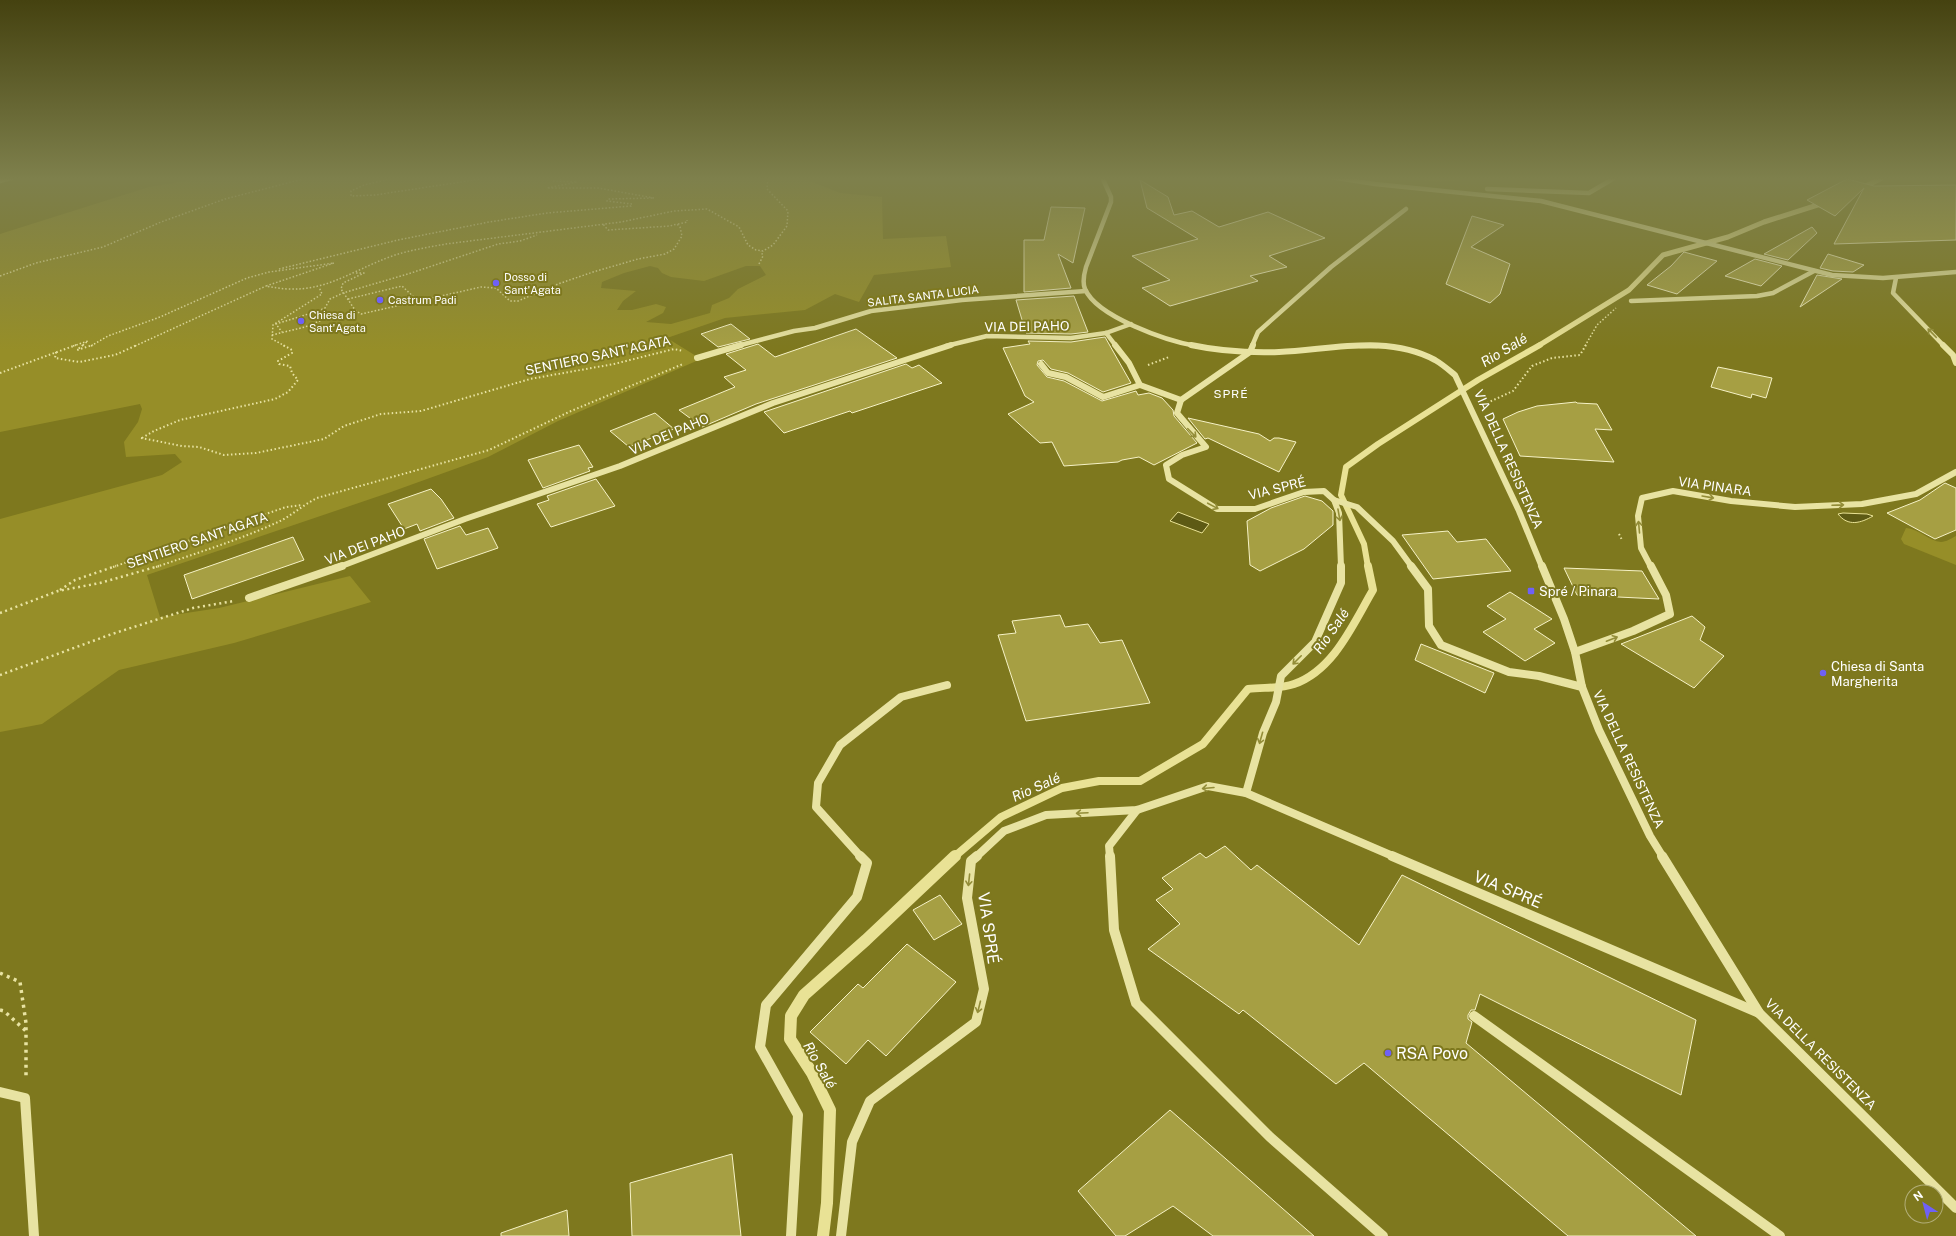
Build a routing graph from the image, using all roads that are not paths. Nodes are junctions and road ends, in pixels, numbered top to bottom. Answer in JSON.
{"nodes":[{"id":1,"x":1098,"y":235,"type":"edge"},
{"id":2,"x":1373,"y":235,"type":"edge"},
{"id":3,"x":1674,"y":235,"type":"edge"},
{"id":4,"x":1814,"y":271,"type":"junction"},
{"id":5,"x":1956,"y":272,"type":"edge"},
{"id":6,"x":1896,"y":278,"type":"junction"},
{"id":7,"x":1086,"y":291,"type":"junction"},
{"id":8,"x":1631,"y":301,"type":"road end"},
{"id":9,"x":1131,"y":324,"type":"junction"},
{"id":10,"x":1106,"y":333,"type":"junction"},
{"id":11,"x":1250,"y":352,"type":"junction"},
{"id":12,"x":697,"y":358,"type":"road end"},
{"id":13,"x":1956,"y":363,"type":"edge"},
{"id":14,"x":1040,"y":364,"type":"dead end"},
{"id":15,"x":1140,"y":385,"type":"junction"},
{"id":16,"x":1181,"y":400,"type":"junction"},
{"id":17,"x":1956,"y":472,"type":"edge"},
{"id":18,"x":1334,"y":500,"type":"junction"},
{"id":19,"x":249,"y":598,"type":"road end"},
{"id":20,"x":1575,"y":652,"type":"junction"},
{"id":21,"x":947,"y":685,"type":"dead end"},
{"id":22,"x":1582,"y":687,"type":"junction"},
{"id":23,"x":1246,"y":793,"type":"junction"},
{"id":24,"x":1137,"y":810,"type":"junction"},
{"id":25,"x":1759,"y":1013,"type":"junction"},
{"id":26,"x":1474,"y":1016,"type":"dead end"},
{"id":27,"x":0,"y":1092,"type":"edge"},
{"id":28,"x":1956,"y":1208,"type":"edge"},
{"id":29,"x":34,"y":1236,"type":"edge"},
{"id":30,"x":791,"y":1236,"type":"edge"},
{"id":31,"x":841,"y":1236,"type":"edge"},
{"id":32,"x":1383,"y":1236,"type":"edge"},
{"id":33,"x":1780,"y":1236,"type":"edge"}],
"edges":[{"from":1,"to":7,"type":"street"},
{"from":2,"to":11,"type":"street"},
{"from":3,"to":4,"type":"street"},
{"from":4,"to":6,"type":"street"},
{"from":4,"to":8,"type":"street"},
{"from":5,"to":6,"type":"street"},
{"from":13,"to":6,"type":"street","one_way":true},
{"from":7,"to":9,"type":"street","name":"VIA DELLA RESISTENZA"},
{"from":7,"to":12,"type":"street","name":"SALITA SANTA LUCIA"},
{"from":9,"to":10,"type":"street"},
{"from":9,"to":11,"type":"street","name":"VIA DELLA RESISTENZA"},
{"from":10,"to":15,"type":"street"},
{"from":10,"to":19,"type":"street","name":"VIA DEI PAHO"},
{"from":11,"to":16,"type":"street"},
{"from":11,"to":20,"type":"street","name":"VIA DELLA RESISTENZA"},
{"from":14,"to":15,"type":"street"},
{"from":15,"to":16,"type":"street"},
{"from":16,"to":18,"type":"street","name":"VIA SPRÉ","one_way":true},
{"from":20,"to":17,"type":"street","name":"VIA PINARA","one_way":true},
{"from":18,"to":22,"type":"street"},
{"from":18,"to":23,"type":"street","one_way":true},
{"from":20,"to":22,"type":"street","name":"VIA DELLA RESISTENZA"},
{"from":21,"to":30,"type":"street"},
{"from":22,"to":25,"type":"street","name":"VIA DELLA RESISTENZA"},
{"from":23,"to":24,"type":"street","name":"VIA SPRÉ","one_way":true},
{"from":23,"to":25,"type":"street","name":"VIA SPRÉ"},
{"from":24,"to":31,"type":"street","name":"VIA SPRÉ","one_way":true},
{"from":24,"to":32,"type":"street"},
{"from":25,"to":28,"type":"street","name":"VIA DELLA RESISTENZA"},
{"from":26,"to":33,"type":"street"},
{"from":27,"to":29,"type":"street"}]}
